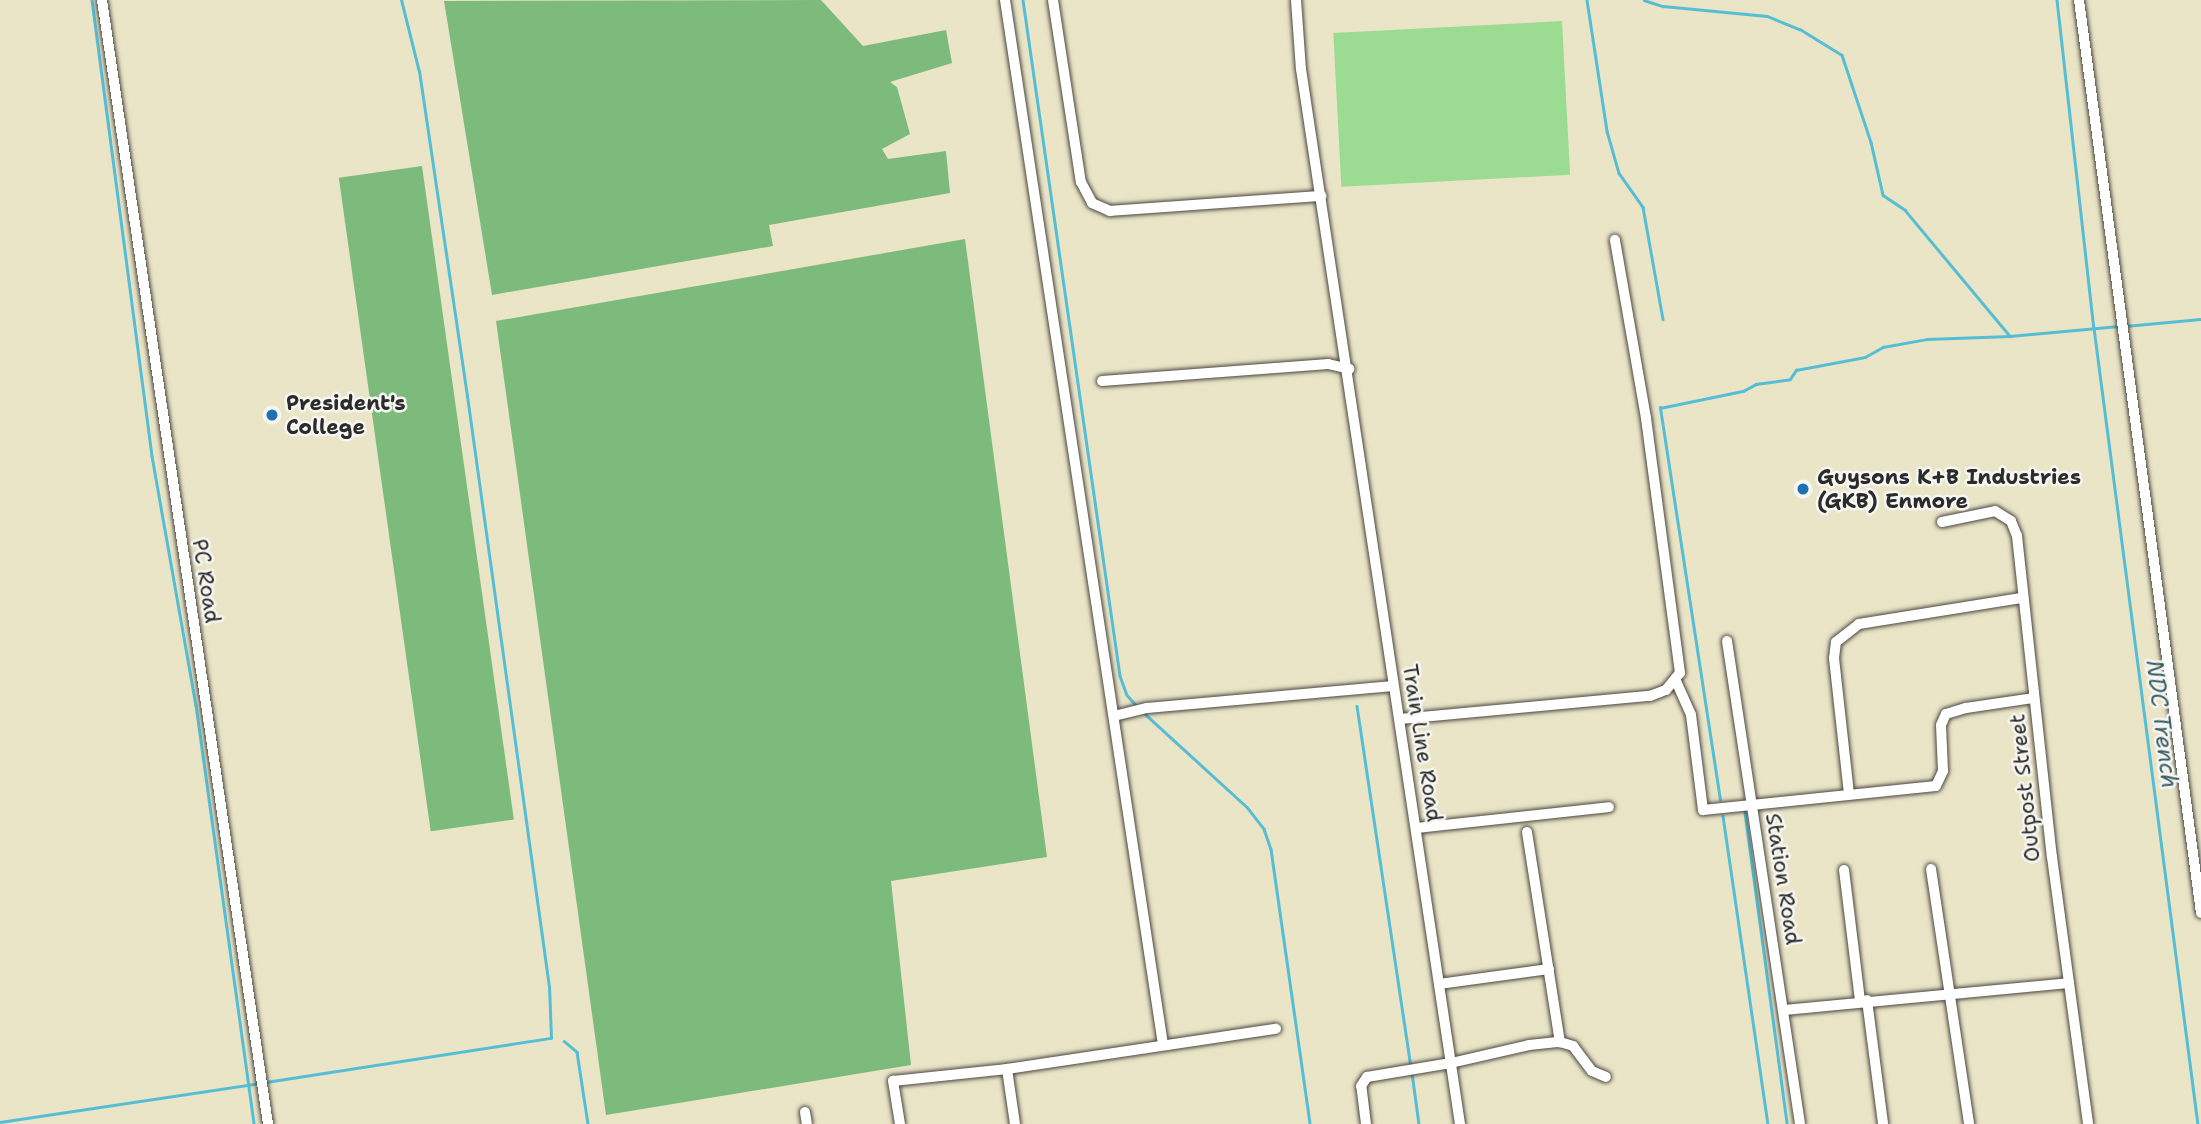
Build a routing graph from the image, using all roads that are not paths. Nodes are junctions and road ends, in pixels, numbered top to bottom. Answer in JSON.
{"nodes":[{"id":1,"x":102,"y":0,"type":"edge"},
{"id":2,"x":1004,"y":0,"type":"edge"},
{"id":3,"x":1054,"y":0,"type":"edge"},
{"id":4,"x":1296,"y":0,"type":"edge"},
{"id":5,"x":2079,"y":0,"type":"edge"},
{"id":6,"x":1321,"y":195,"type":"junction"},
{"id":7,"x":1615,"y":240,"type":"dead end"},
{"id":8,"x":1349,"y":369,"type":"junction"},
{"id":9,"x":1102,"y":380,"type":"dead end"},
{"id":10,"x":1942,"y":522,"type":"dead end"},
{"id":11,"x":2021,"y":598,"type":"junction"},
{"id":12,"x":1727,"y":641,"type":"dead end"},
{"id":13,"x":1676,"y":681,"type":"junction"},
{"id":14,"x":1393,"y":686,"type":"junction"},
{"id":15,"x":2034,"y":698,"type":"junction"},
{"id":16,"x":1114,"y":716,"type":"junction"},
{"id":17,"x":1400,"y":719,"type":"junction"},
{"id":18,"x":1849,"y":794,"type":"junction"},
{"id":19,"x":1752,"y":805,"type":"junction"},
{"id":20,"x":1609,"y":807,"type":"dead end"},
{"id":21,"x":1417,"y":828,"type":"junction"},
{"id":22,"x":1527,"y":832,"type":"dead end"},
{"id":23,"x":2198,"y":866,"type":"edge"},
{"id":24,"x":1931,"y":869,"type":"dead end"},
{"id":25,"x":1843,"y":870,"type":"dead end"},
{"id":26,"x":2201,"y":913,"type":"edge"},
{"id":27,"x":1549,"y":969,"type":"junction"},
{"id":28,"x":2069,"y":983,"type":"junction"},
{"id":29,"x":1439,"y":984,"type":"junction"},
{"id":30,"x":1951,"y":994,"type":"junction"},
{"id":31,"x":1864,"y":1001,"type":"junction"},
{"id":32,"x":1784,"y":1010,"type":"junction"},
{"id":33,"x":1276,"y":1029,"type":"dead end"},
{"id":34,"x":1560,"y":1042,"type":"junction"},
{"id":35,"x":1163,"y":1045,"type":"junction"},
{"id":36,"x":1451,"y":1063,"type":"junction"},
{"id":37,"x":1007,"y":1069,"type":"junction"},
{"id":38,"x":1606,"y":1077,"type":"dead end"},
{"id":39,"x":268,"y":1124,"type":"edge"},
{"id":40,"x":900,"y":1124,"type":"edge"},
{"id":41,"x":1015,"y":1124,"type":"edge"},
{"id":42,"x":1366,"y":1124,"type":"edge"},
{"id":43,"x":1460,"y":1124,"type":"edge"},
{"id":44,"x":1800,"y":1124,"type":"edge"},
{"id":45,"x":1883,"y":1124,"type":"edge"},
{"id":46,"x":1969,"y":1124,"type":"edge"},
{"id":47,"x":2088,"y":1124,"type":"edge"}],
"edges":[{"from":1,"to":39,"type":"street","name":"PC Road"},
{"from":2,"to":16,"type":"street"},
{"from":3,"to":6,"type":"street"},
{"from":4,"to":6,"type":"street","name":"Train Line Road"},
{"from":5,"to":23,"type":"street"},
{"from":6,"to":8,"type":"street","name":"Train Line Road"},
{"from":7,"to":13,"type":"street"},
{"from":8,"to":9,"type":"street"},
{"from":8,"to":14,"type":"street","name":"Train Line Road"},
{"from":10,"to":11,"type":"street","name":"Outpost Street"},
{"from":11,"to":15,"type":"street","name":"Outpost Street"},
{"from":11,"to":18,"type":"street"},
{"from":12,"to":19,"type":"street","name":"Station Road"},
{"from":13,"to":17,"type":"street"},
{"from":13,"to":19,"type":"street"},
{"from":14,"to":16,"type":"street"},
{"from":14,"to":17,"type":"street","name":"Train Line Road"},
{"from":15,"to":18,"type":"street"},
{"from":15,"to":28,"type":"street","name":"Outpost Street"},
{"from":16,"to":35,"type":"street"},
{"from":17,"to":21,"type":"street","name":"Train Line Road"},
{"from":18,"to":19,"type":"street"},
{"from":19,"to":32,"type":"street","name":"Station Road"},
{"from":20,"to":21,"type":"street"},
{"from":21,"to":29,"type":"street","name":"Train Line Road"},
{"from":22,"to":27,"type":"street"},
{"from":23,"to":26,"type":"street"},
{"from":24,"to":30,"type":"street"},
{"from":25,"to":31,"type":"street"},
{"from":27,"to":29,"type":"street"},
{"from":27,"to":34,"type":"street"},
{"from":28,"to":30,"type":"street"},
{"from":28,"to":47,"type":"street","name":"Outpost Street"},
{"from":29,"to":36,"type":"street","name":"Train Line Road"},
{"from":30,"to":31,"type":"street"},
{"from":30,"to":46,"type":"street"},
{"from":31,"to":32,"type":"street"},
{"from":31,"to":45,"type":"street"},
{"from":32,"to":44,"type":"street","name":"Station Road"},
{"from":33,"to":35,"type":"street"},
{"from":34,"to":36,"type":"street"},
{"from":34,"to":38,"type":"street"},
{"from":35,"to":37,"type":"street"},
{"from":36,"to":42,"type":"street"},
{"from":36,"to":43,"type":"street","name":"Train Line Road"},
{"from":37,"to":40,"type":"street"},
{"from":37,"to":41,"type":"street"}]}
